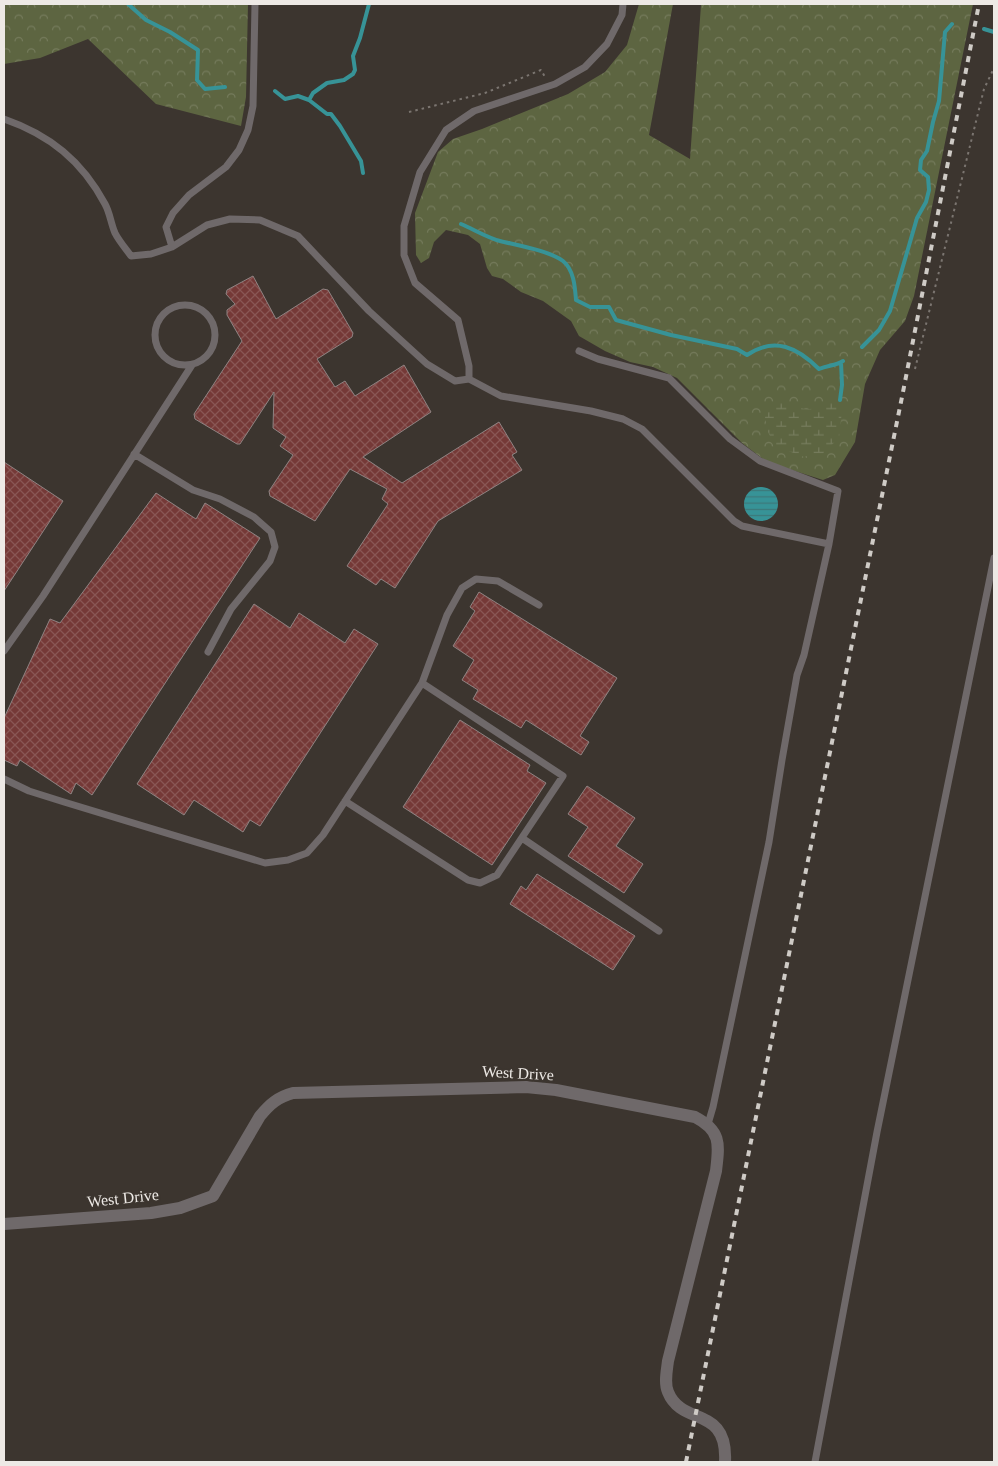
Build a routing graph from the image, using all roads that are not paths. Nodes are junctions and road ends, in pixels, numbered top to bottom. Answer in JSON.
{"nodes":[{"id":1,"x":255,"y":4,"type":"edge"},
{"id":2,"x":624,"y":4,"type":"edge"},
{"id":3,"x":4,"y":119,"type":"edge"},
{"id":4,"x":172,"y":247,"type":"junction"},
{"id":5,"x":579,"y":351,"type":"dead end"},
{"id":6,"x":192,"y":365,"type":"junction"},
{"id":7,"x":469,"y":379,"type":"junction"},
{"id":8,"x":134,"y":454,"type":"junction"},
{"id":9,"x":829,"y":544,"type":"junction"},
{"id":10,"x":994,"y":558,"type":"edge"},
{"id":11,"x":540,"y":606,"type":"dead end"},
{"id":12,"x":4,"y":652,"type":"edge"},
{"id":13,"x":208,"y":652,"type":"dead end"},
{"id":14,"x":422,"y":683,"type":"junction"},
{"id":15,"x":4,"y":779,"type":"edge"},
{"id":16,"x":346,"y":801,"type":"junction"},
{"id":17,"x":522,"y":838,"type":"junction"},
{"id":18,"x":658,"y":931,"type":"dead end"},
{"id":19,"x":708,"y":1124,"type":"junction"},
{"id":20,"x":4,"y":1224,"type":"edge"},
{"id":21,"x":724,"y":1462,"type":"edge"},
{"id":22,"x":815,"y":1462,"type":"edge"}],
"edges":[{"from":1,"to":4,"type":"lane"},
{"from":2,"to":7,"type":"lane"},
{"from":3,"to":4,"type":"lane"},
{"from":4,"to":7,"type":"lane"},
{"from":5,"to":9,"type":"lane"},
{"from":6,"to":6,"type":"lane"},
{"from":6,"to":8,"type":"lane"},
{"from":7,"to":9,"type":"lane"},
{"from":8,"to":12,"type":"lane"},
{"from":8,"to":13,"type":"lane"},
{"from":9,"to":19,"type":"lane"},
{"from":10,"to":22,"type":"lane"},
{"from":11,"to":14,"type":"lane"},
{"from":14,"to":16,"type":"lane"},
{"from":14,"to":17,"type":"lane"},
{"from":15,"to":16,"type":"lane"},
{"from":16,"to":17,"type":"lane"},
{"from":17,"to":18,"type":"lane"},
{"from":19,"to":20,"type":"street","name":"West Drive"},
{"from":19,"to":21,"type":"street"}]}
